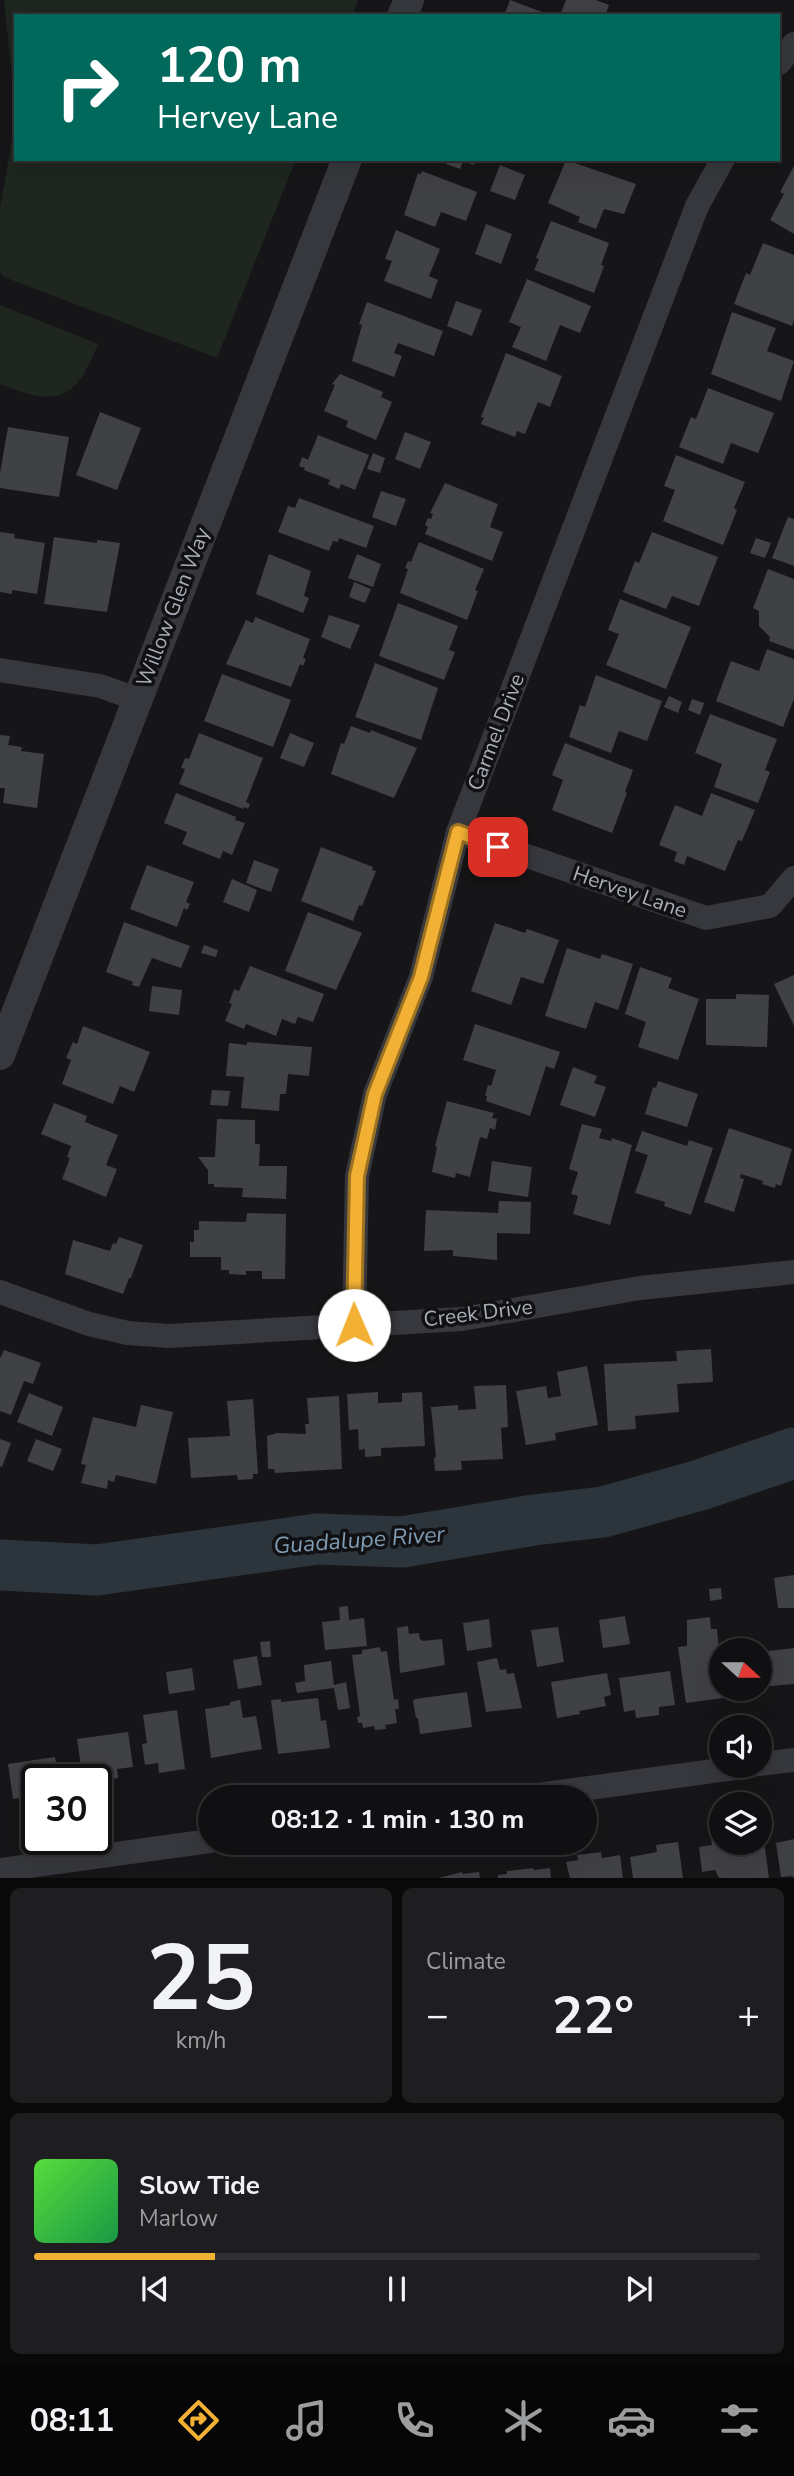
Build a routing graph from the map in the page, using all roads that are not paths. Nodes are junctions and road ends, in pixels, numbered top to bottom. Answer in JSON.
{"nodes":[{"id":1,"x":794,"y":44,"type":"edge"},
{"id":2,"x":780,"y":62,"type":"edge"},
{"id":3,"x":346,"y":161,"type":"edge"},
{"id":4,"x":722,"y":161,"type":"edge"},
{"id":5,"x":0,"y":670,"type":"edge"},
{"id":6,"x":137,"y":699,"type":"junction"},
{"id":7,"x":458,"y":832,"type":"junction"},
{"id":8,"x":794,"y":878,"type":"edge"},
{"id":9,"x":0,"y":1055,"type":"edge"},
{"id":10,"x":794,"y":1272,"type":"edge"},
{"id":11,"x":0,"y":1292,"type":"edge"},
{"id":12,"x":354,"y":1325,"type":"junction"},
{"id":13,"x":794,"y":1760,"type":"edge"},
{"id":14,"x":772,"y":1763,"type":"edge"},
{"id":15,"x":709,"y":1772,"type":"edge"},
{"id":16,"x":597,"y":1787,"type":"edge"},
{"id":17,"x":198,"y":1843,"type":"edge"},
{"id":18,"x":0,"y":1870,"type":"edge"}],
"edges":[{"from":1,"to":2,"type":"street"},
{"from":3,"to":6,"type":"street","name":"Willow Glen Way"},
{"from":4,"to":7,"type":"street","name":"Carmel Drive"},
{"from":5,"to":6,"type":"street"},
{"from":6,"to":9,"type":"street","name":"Willow Glen Way"},
{"from":7,"to":8,"type":"street","name":"Hervey Lane"},
{"from":7,"to":12,"type":"street","name":"Carmel Drive"},
{"from":10,"to":12,"type":"street","name":"Creek Drive"},
{"from":11,"to":12,"type":"street","name":"Creek Drive"},
{"from":13,"to":14,"type":"street"},
{"from":15,"to":16,"type":"street"},
{"from":17,"to":18,"type":"street"}]}
